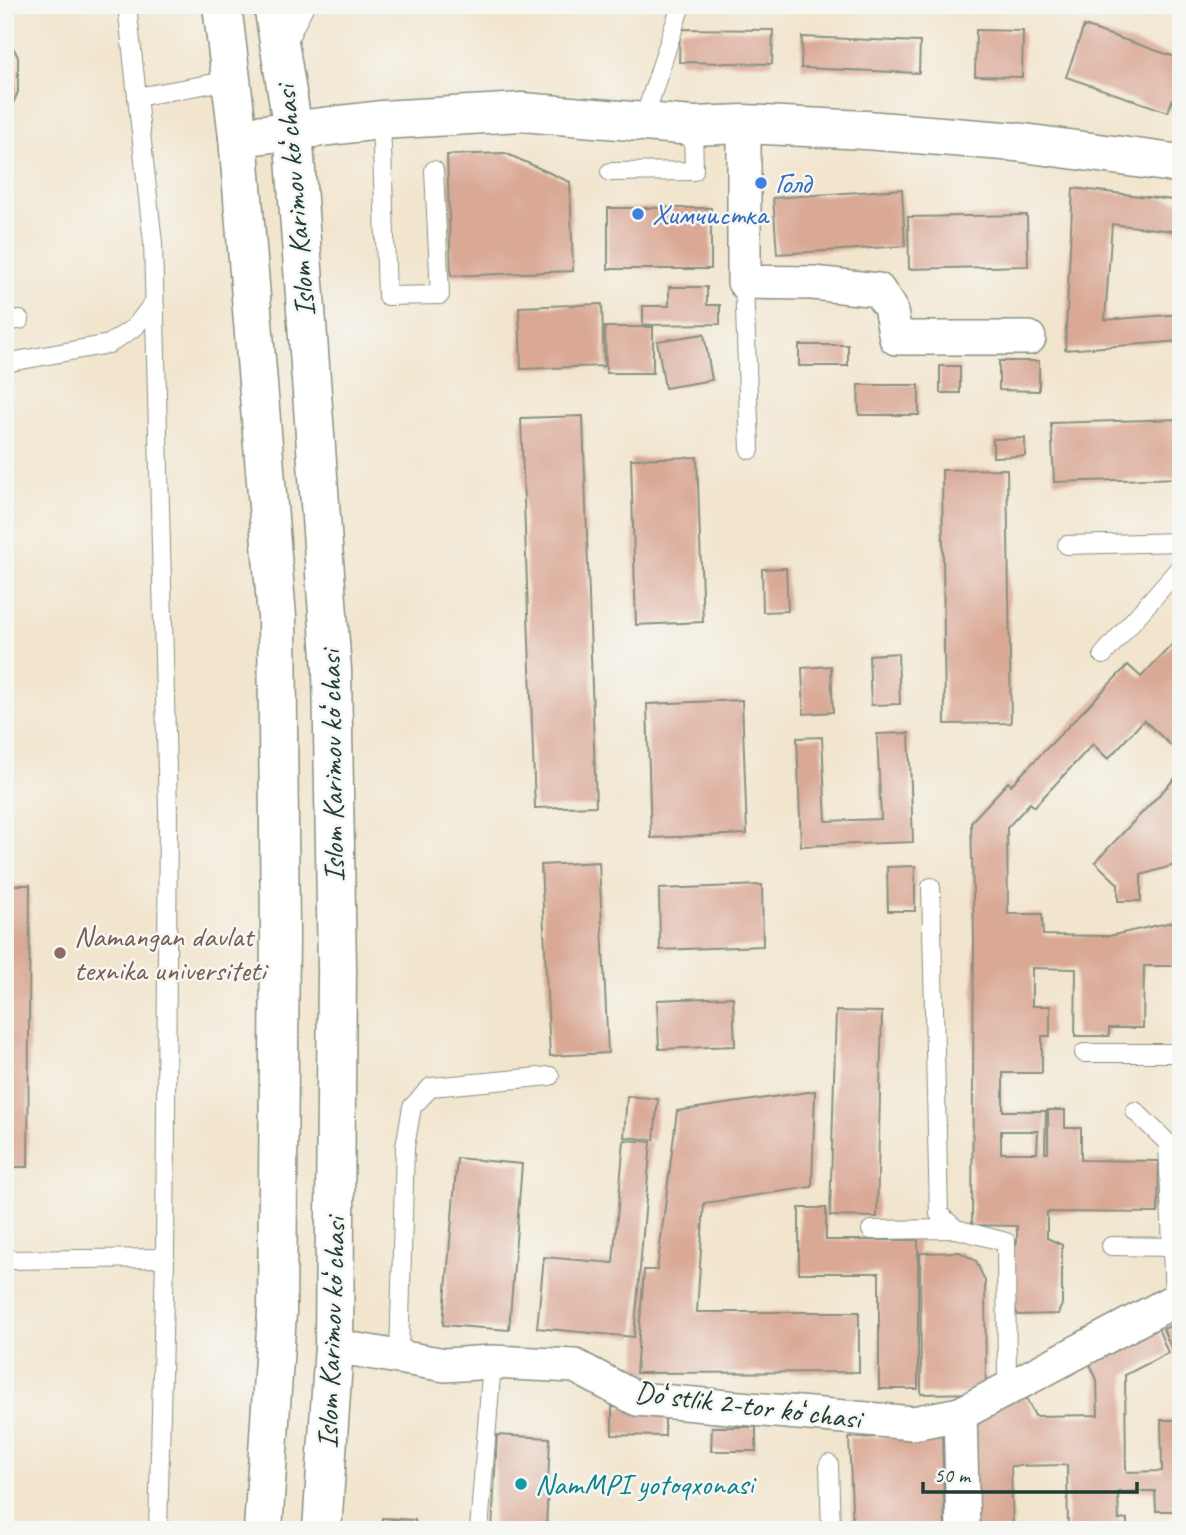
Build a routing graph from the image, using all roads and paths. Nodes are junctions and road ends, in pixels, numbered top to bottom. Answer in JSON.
{"nodes":[{"id":1,"x":127,"y":5,"type":"edge"},
{"id":2,"x":222,"y":5,"type":"edge"},
{"id":3,"x":273,"y":5,"type":"edge"},
{"id":4,"x":305,"y":5,"type":"edge"},
{"id":5,"x":681,"y":5,"type":"edge"},
{"id":6,"x":281,"y":54,"type":"junction"},
{"id":7,"x":231,"y":80,"type":"junction"},
{"id":8,"x":137,"y":97,"type":"junction"},
{"id":9,"x":381,"y":120,"type":"junction"},
{"id":10,"x":643,"y":122,"type":"junction"},
{"id":11,"x":744,"y":124,"type":"junction"},
{"id":12,"x":693,"y":126,"type":"junction"},
{"id":13,"x":293,"y":130,"type":"junction"},
{"id":14,"x":238,"y":137,"type":"junction"},
{"id":15,"x":1181,"y":164,"type":"edge"},
{"id":16,"x":434,"y":170,"type":"dead end"},
{"id":17,"x":610,"y":172,"type":"dead end"},
{"id":18,"x":744,"y":282,"type":"junction"},
{"id":19,"x":154,"y":302,"type":"junction"},
{"id":20,"x":1029,"y":338,"type":"dead end"},
{"id":21,"x":5,"y":363,"type":"edge"},
{"id":22,"x":750,"y":450,"type":"dead end"},
{"id":23,"x":1181,"y":541,"type":"edge"},
{"id":24,"x":1067,"y":545,"type":"dead end"},
{"id":25,"x":1181,"y":566,"type":"edge"},
{"id":26,"x":1103,"y":655,"type":"dead end"},
{"id":27,"x":931,"y":887,"type":"dead end"},
{"id":28,"x":1084,"y":1054,"type":"dead end"},
{"id":29,"x":1181,"y":1054,"type":"edge"},
{"id":30,"x":550,"y":1076,"type":"dead end"},
{"id":31,"x":1135,"y":1111,"type":"dead end"},
{"id":32,"x":956,"y":1229,"type":"junction"},
{"id":33,"x":871,"y":1230,"type":"dead end"},
{"id":34,"x":1111,"y":1246,"type":"dead end"},
{"id":35,"x":1172,"y":1247,"type":"junction"},
{"id":36,"x":165,"y":1258,"type":"junction"},
{"id":37,"x":5,"y":1260,"type":"edge"},
{"id":38,"x":1177,"y":1299,"type":"edge"},
{"id":39,"x":334,"y":1346,"type":"junction"},
{"id":40,"x":399,"y":1356,"type":"junction"},
{"id":41,"x":492,"y":1362,"type":"junction"},
{"id":42,"x":1007,"y":1388,"type":"junction"},
{"id":43,"x":960,"y":1414,"type":"junction"},
{"id":44,"x":829,"y":1464,"type":"dead end"},
{"id":45,"x":158,"y":1530,"type":"edge"},
{"id":46,"x":263,"y":1530,"type":"edge"},
{"id":47,"x":322,"y":1530,"type":"edge"},
{"id":48,"x":479,"y":1530,"type":"edge"},
{"id":49,"x":831,"y":1530,"type":"edge"},
{"id":50,"x":962,"y":1530,"type":"edge"}],
"edges":[{"from":1,"to":8,"type":"lane"},
{"from":2,"to":7,"type":"main road","name":"Islom Karimov koʻchasi"},
{"from":3,"to":6,"type":"main road","name":"Islom Karimov koʻchasi"},
{"from":4,"to":6,"type":"lane"},
{"from":5,"to":10,"type":"lane"},
{"from":6,"to":13,"type":"main road","name":"Islom Karimov koʻchasi"},
{"from":7,"to":8,"type":"lane"},
{"from":7,"to":14,"type":"main road","name":"Islom Karimov koʻchasi"},
{"from":8,"to":19,"type":"lane"},
{"from":9,"to":10,"type":"main road"},
{"from":9,"to":13,"type":"main road"},
{"from":9,"to":16,"type":"lane"},
{"from":10,"to":12,"type":"main road"},
{"from":11,"to":12,"type":"main road"},
{"from":11,"to":15,"type":"main road"},
{"from":11,"to":18,"type":"street"},
{"from":12,"to":17,"type":"lane"},
{"from":13,"to":14,"type":"main road"},
{"from":13,"to":39,"type":"main road","name":"Islom Karimov koʻchasi"},
{"from":14,"to":46,"type":"main road","name":"Islom Karimov koʻchasi"},
{"from":18,"to":20,"type":"street"},
{"from":18,"to":22,"type":"lane"},
{"from":19,"to":21,"type":"lane"},
{"from":19,"to":36,"type":"lane"},
{"from":23,"to":24,"type":"lane"},
{"from":25,"to":26,"type":"lane"},
{"from":27,"to":32,"type":"lane"},
{"from":28,"to":29,"type":"lane"},
{"from":30,"to":40,"type":"lane"},
{"from":31,"to":35,"type":"lane"},
{"from":32,"to":33,"type":"lane"},
{"from":32,"to":42,"type":"lane"},
{"from":34,"to":35,"type":"lane"},
{"from":35,"to":38,"type":"lane"},
{"from":36,"to":37,"type":"lane"},
{"from":36,"to":45,"type":"lane"},
{"from":38,"to":42,"type":"street","name":"Doʻstlik 2-tor koʻchasi"},
{"from":39,"to":40,"type":"street","name":"Doʻstlik 2-tor koʻchasi"},
{"from":39,"to":47,"type":"main road","name":"Islom Karimov koʻchasi"},
{"from":40,"to":41,"type":"street","name":"Doʻstlik 2-tor koʻchasi"},
{"from":41,"to":43,"type":"street","name":"Doʻstlik 2-tor koʻchasi"},
{"from":41,"to":48,"type":"lane"},
{"from":42,"to":43,"type":"street","name":"Doʻstlik 2-tor koʻchasi"},
{"from":43,"to":50,"type":"street"},
{"from":44,"to":49,"type":"lane"}]}
